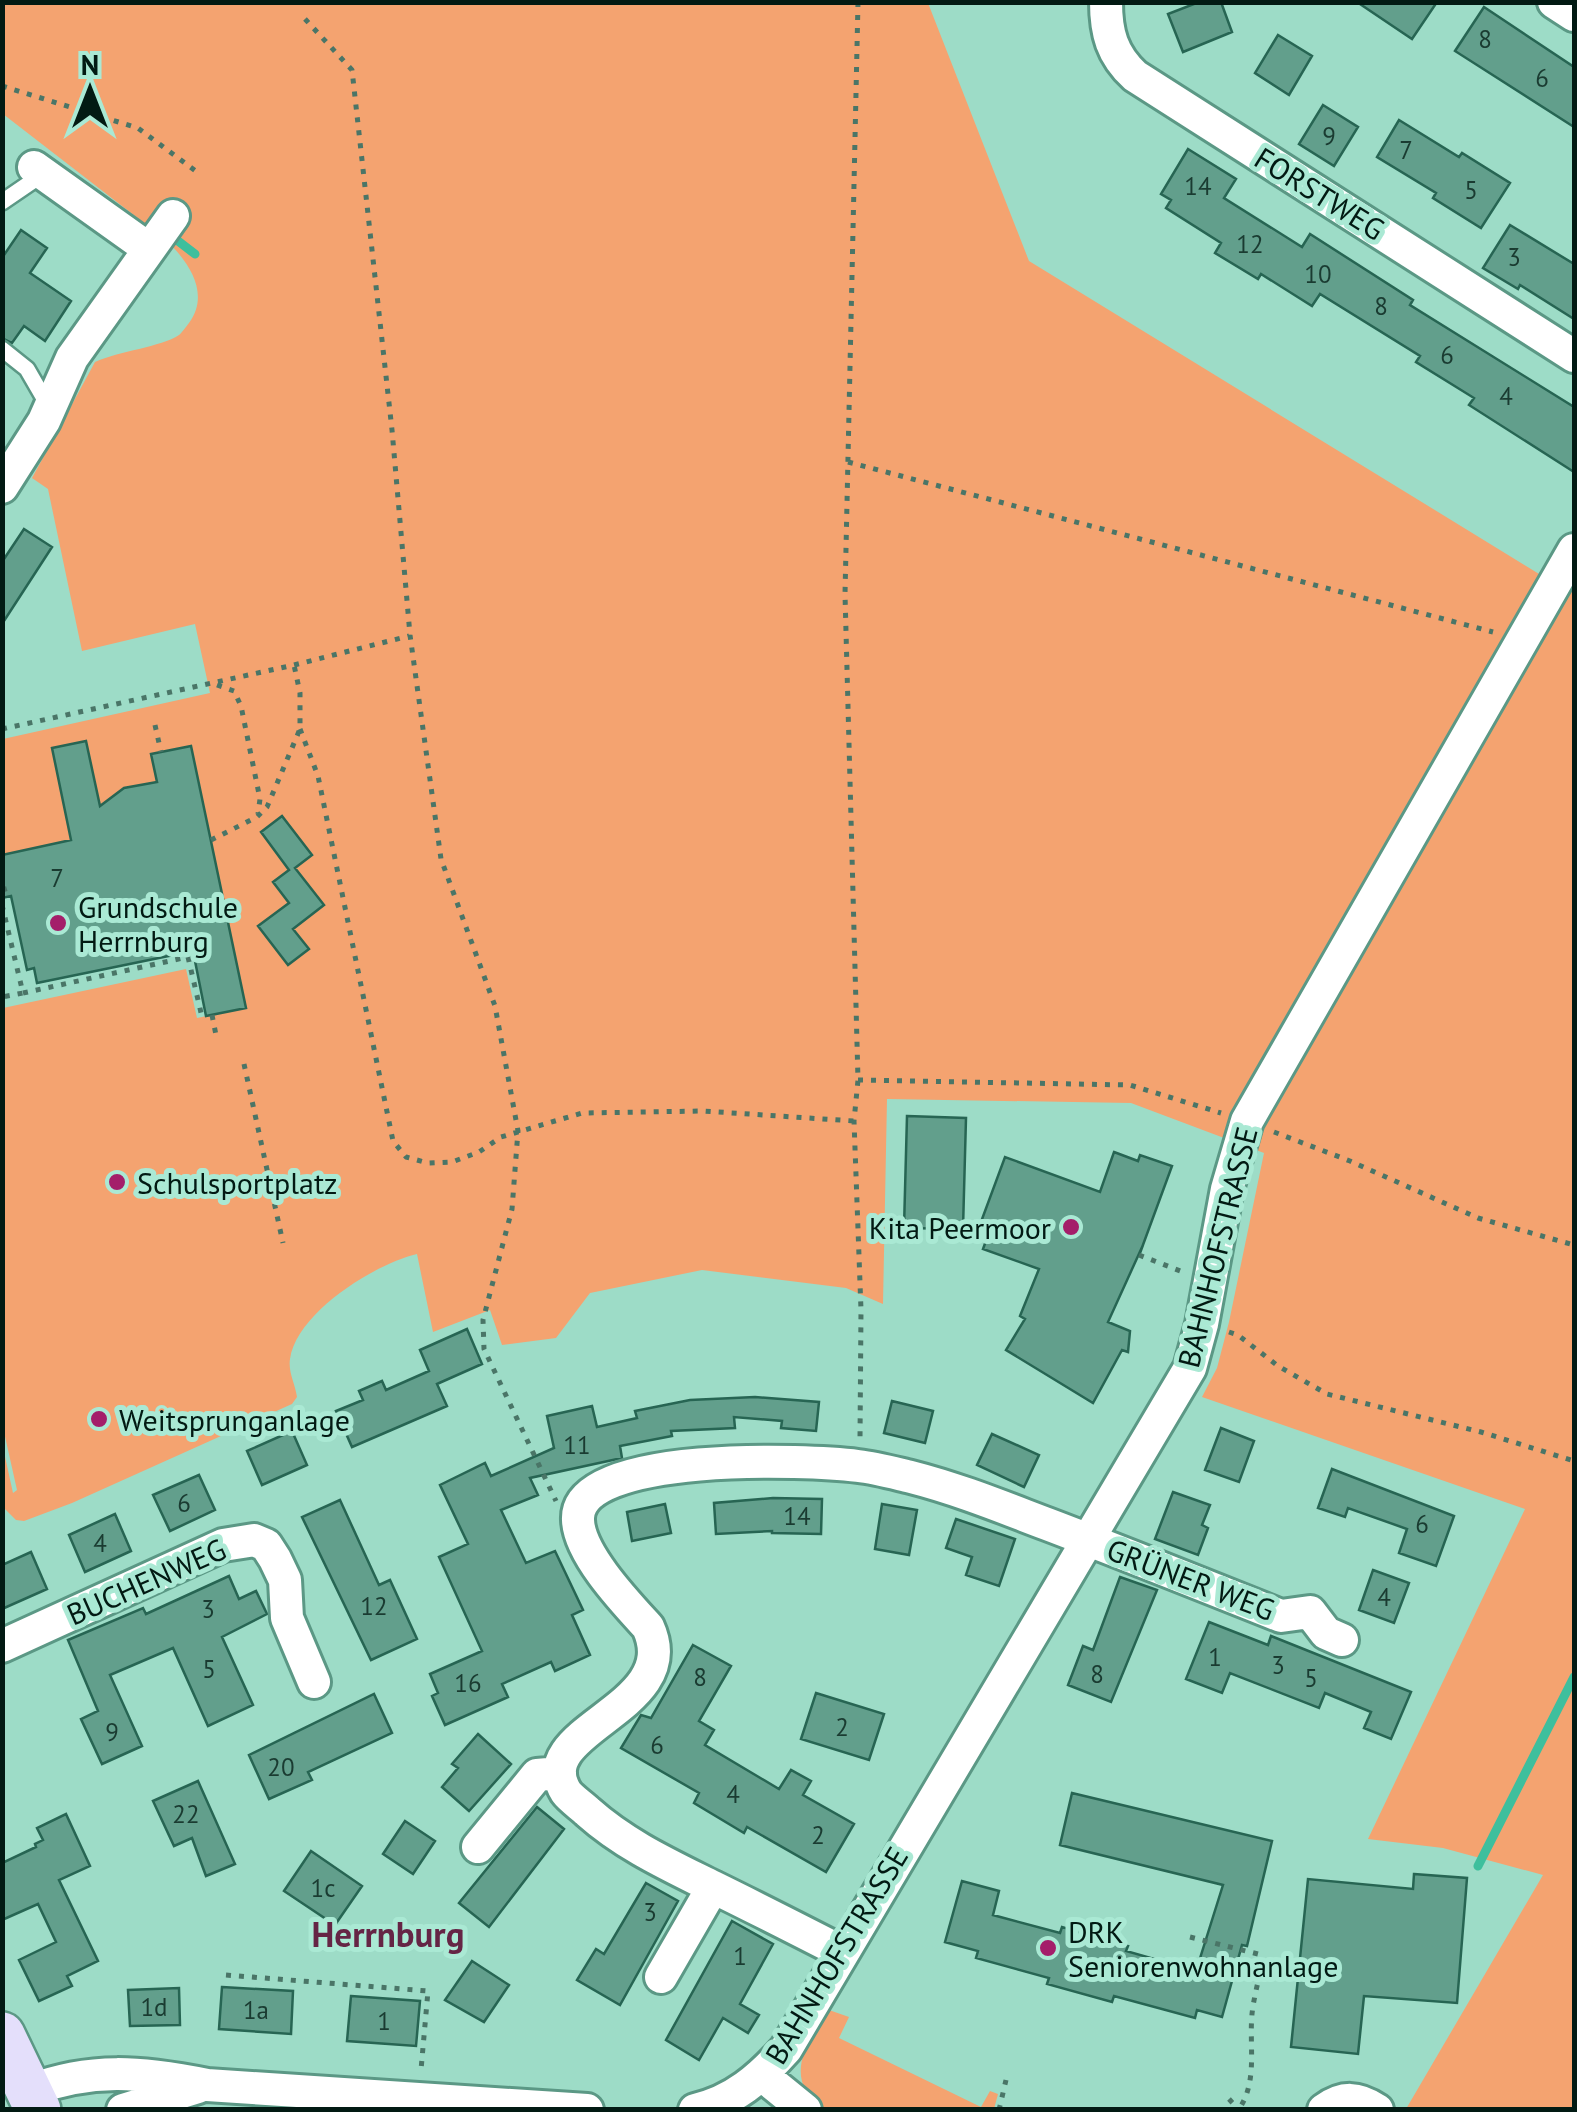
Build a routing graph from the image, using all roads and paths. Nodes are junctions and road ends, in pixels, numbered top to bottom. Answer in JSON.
{"nodes":[{"id":1,"x":858,"y":2,"type":"edge"},
{"id":2,"x":1106,"y":2,"type":"edge"},
{"id":3,"x":1554,"y":2,"type":"edge"},
{"id":4,"x":1574,"y":15,"type":"edge"},
{"id":5,"x":305,"y":19,"type":"dead end"},
{"id":6,"x":2,"y":86,"type":"edge"},
{"id":7,"x":39,"y":170,"type":"joint"},
{"id":8,"x":201,"y":175,"type":"dead end"},
{"id":9,"x":2,"y":202,"type":"edge"},
{"id":10,"x":173,"y":216,"type":"dead end"},
{"id":11,"x":149,"y":249,"type":"junction"},
{"id":12,"x":2,"y":349,"type":"edge"},
{"id":13,"x":1574,"y":356,"type":"edge"},
{"id":14,"x":50,"y":409,"type":"junction"},
{"id":15,"x":848,"y":462,"type":"junction"},
{"id":16,"x":7,"y":471,"type":"edge"},
{"id":17,"x":1574,"y":550,"type":"edge"},
{"id":18,"x":410,"y":636,"type":"junction"},
{"id":19,"x":1523,"y":640,"type":"junction"},
{"id":20,"x":294,"y":666,"type":"junction"},
{"id":21,"x":200,"y":686,"type":"junction"},
{"id":22,"x":155,"y":725,"type":"dead end"},
{"id":23,"x":2,"y":728,"type":"edge"},
{"id":24,"x":300,"y":729,"type":"junction"},
{"id":25,"x":160,"y":752,"type":"dead end"},
{"id":26,"x":257,"y":816,"type":"junction"},
{"id":27,"x":211,"y":840,"type":"dead end"},
{"id":28,"x":2,"y":905,"type":"edge"},
{"id":29,"x":184,"y":937,"type":"dead end"},
{"id":30,"x":188,"y":957,"type":"junction"},
{"id":31,"x":23,"y":992,"type":"junction"},
{"id":32,"x":2,"y":997,"type":"edge"},
{"id":33,"x":212,"y":1015,"type":"dead end"},
{"id":34,"x":202,"y":1018,"type":"dead end"},
{"id":35,"x":216,"y":1036,"type":"dead end"},
{"id":36,"x":244,"y":1064,"type":"dead end"},
{"id":37,"x":858,"y":1080,"type":"junction"},
{"id":38,"x":854,"y":1121,"type":"junction"},
{"id":39,"x":1246,"y":1121,"type":"junction"},
{"id":40,"x":518,"y":1131,"type":"junction"},
{"id":41,"x":283,"y":1243,"type":"dead end"},
{"id":42,"x":1574,"y":1246,"type":"edge"},
{"id":43,"x":1139,"y":1255,"type":"dead end"},
{"id":44,"x":1210,"y":1282,"type":"junction"},
{"id":45,"x":1202,"y":1324,"type":"junction"},
{"id":46,"x":1574,"y":1461,"type":"edge"},
{"id":47,"x":859,"y":1466,"type":"junction"},
{"id":48,"x":580,"y":1506,"type":"junction"},
{"id":49,"x":1089,"y":1540,"type":"junction"},
{"id":50,"x":1342,"y":1640,"type":"dead end"},
{"id":51,"x":2,"y":1646,"type":"edge"},
{"id":52,"x":314,"y":1682,"type":"dead end"},
{"id":53,"x":560,"y":1773,"type":"junction"},
{"id":54,"x":478,"y":1847,"type":"dead end"},
{"id":55,"x":713,"y":1887,"type":"junction"},
{"id":56,"x":1190,"y":1937,"type":"dead end"},
{"id":57,"x":842,"y":1952,"type":"junction"},
{"id":58,"x":226,"y":1975,"type":"dead end"},
{"id":59,"x":662,"y":1977,"type":"dead end"},
{"id":60,"x":2,"y":2036,"type":"edge"},
{"id":61,"x":762,"y":2075,"type":"junction"},
{"id":62,"x":1006,"y":2080,"type":"dead end"},
{"id":63,"x":207,"y":2084,"type":"junction"},
{"id":64,"x":418,"y":2098,"type":"junction"},
{"id":65,"x":1229,"y":2099,"type":"dead end"},
{"id":66,"x":33,"y":2100,"type":"edge"},
{"id":67,"x":518,"y":2107,"type":"edge"},
{"id":68,"x":1239,"y":2109,"type":"edge"},
{"id":69,"x":124,"y":2110,"type":"edge"},
{"id":70,"x":587,"y":2110,"type":"edge"},
{"id":71,"x":695,"y":2110,"type":"edge"},
{"id":72,"x":806,"y":2110,"type":"edge"},
{"id":73,"x":999,"y":2110,"type":"edge"},
{"id":74,"x":1324,"y":2110,"type":"edge"},
{"id":75,"x":1376,"y":2110,"type":"edge"}],
"edges":[{"from":1,"to":15,"type":"path"},
{"from":2,"to":13,"type":"street","name":"FORSTWEG"},
{"from":3,"to":4,"type":"street"},
{"from":5,"to":18,"type":"path"},
{"from":6,"to":8,"type":"path"},
{"from":7,"to":9,"type":"lane"},
{"from":7,"to":11,"type":"street"},
{"from":10,"to":11,"type":"street"},
{"from":11,"to":14,"type":"street"},
{"from":12,"to":14,"type":"lane"},
{"from":14,"to":16,"type":"street"},
{"from":15,"to":19,"type":"path"},
{"from":15,"to":37,"type":"path"},
{"from":17,"to":19,"type":"street","name":"BAHNHOFSTRASSE"},
{"from":18,"to":20,"type":"path"},
{"from":18,"to":40,"type":"path"},
{"from":19,"to":39,"type":"street","name":"BAHNHOFSTRASSE"},
{"from":20,"to":21,"type":"path"},
{"from":20,"to":24,"type":"path"},
{"from":21,"to":23,"type":"path"},
{"from":21,"to":26,"type":"path"},
{"from":22,"to":25,"type":"path"},
{"from":24,"to":26,"type":"path"},
{"from":24,"to":40,"type":"path"},
{"from":26,"to":27,"type":"path"},
{"from":28,"to":31,"type":"path"},
{"from":29,"to":30,"type":"path"},
{"from":30,"to":31,"type":"path"},
{"from":30,"to":34,"type":"path"},
{"from":31,"to":32,"type":"path"},
{"from":33,"to":35,"type":"path"},
{"from":36,"to":41,"type":"path"},
{"from":37,"to":38,"type":"path"},
{"from":37,"to":39,"type":"path"},
{"from":38,"to":40,"type":"path"},
{"from":38,"to":47,"type":"path"},
{"from":39,"to":42,"type":"path"},
{"from":39,"to":44,"type":"street","name":"BAHNHOFSTRASSE"},
{"from":40,"to":48,"type":"path"},
{"from":43,"to":44,"type":"path"},
{"from":44,"to":45,"type":"street","name":"BAHNHOFSTRASSE"},
{"from":45,"to":46,"type":"path"},
{"from":45,"to":49,"type":"street","name":"BAHNHOFSTRASSE"},
{"from":47,"to":48,"type":"street","name":"GRÜNER WEG"},
{"from":47,"to":49,"type":"street","name":"GRÜNER WEG"},
{"from":48,"to":53,"type":"street"},
{"from":49,"to":50,"type":"street","name":"GRÜNER WEG"},
{"from":49,"to":57,"type":"street","name":"BAHNHOFSTRASSE"},
{"from":51,"to":52,"type":"street","name":"BUCHENWEG"},
{"from":53,"to":54,"type":"street"},
{"from":53,"to":55,"type":"street"},
{"from":55,"to":57,"type":"street"},
{"from":55,"to":59,"type":"street"},
{"from":56,"to":68,"type":"path"},
{"from":57,"to":61,"type":"street","name":"BAHNHOFSTRASSE"},
{"from":58,"to":64,"type":"path"},
{"from":60,"to":66,"type":"main road"},
{"from":61,"to":71,"type":"street","name":"BAHNHOFSTRASSE"},
{"from":61,"to":72,"type":"street"},
{"from":62,"to":73,"type":"path"},
{"from":63,"to":64,"type":"street"},
{"from":63,"to":66,"type":"street"},
{"from":63,"to":69,"type":"street"},
{"from":64,"to":67,"type":"street"},
{"from":65,"to":68,"type":"path"},
{"from":67,"to":70,"type":"street"},
{"from":74,"to":75,"type":"street"}]}
